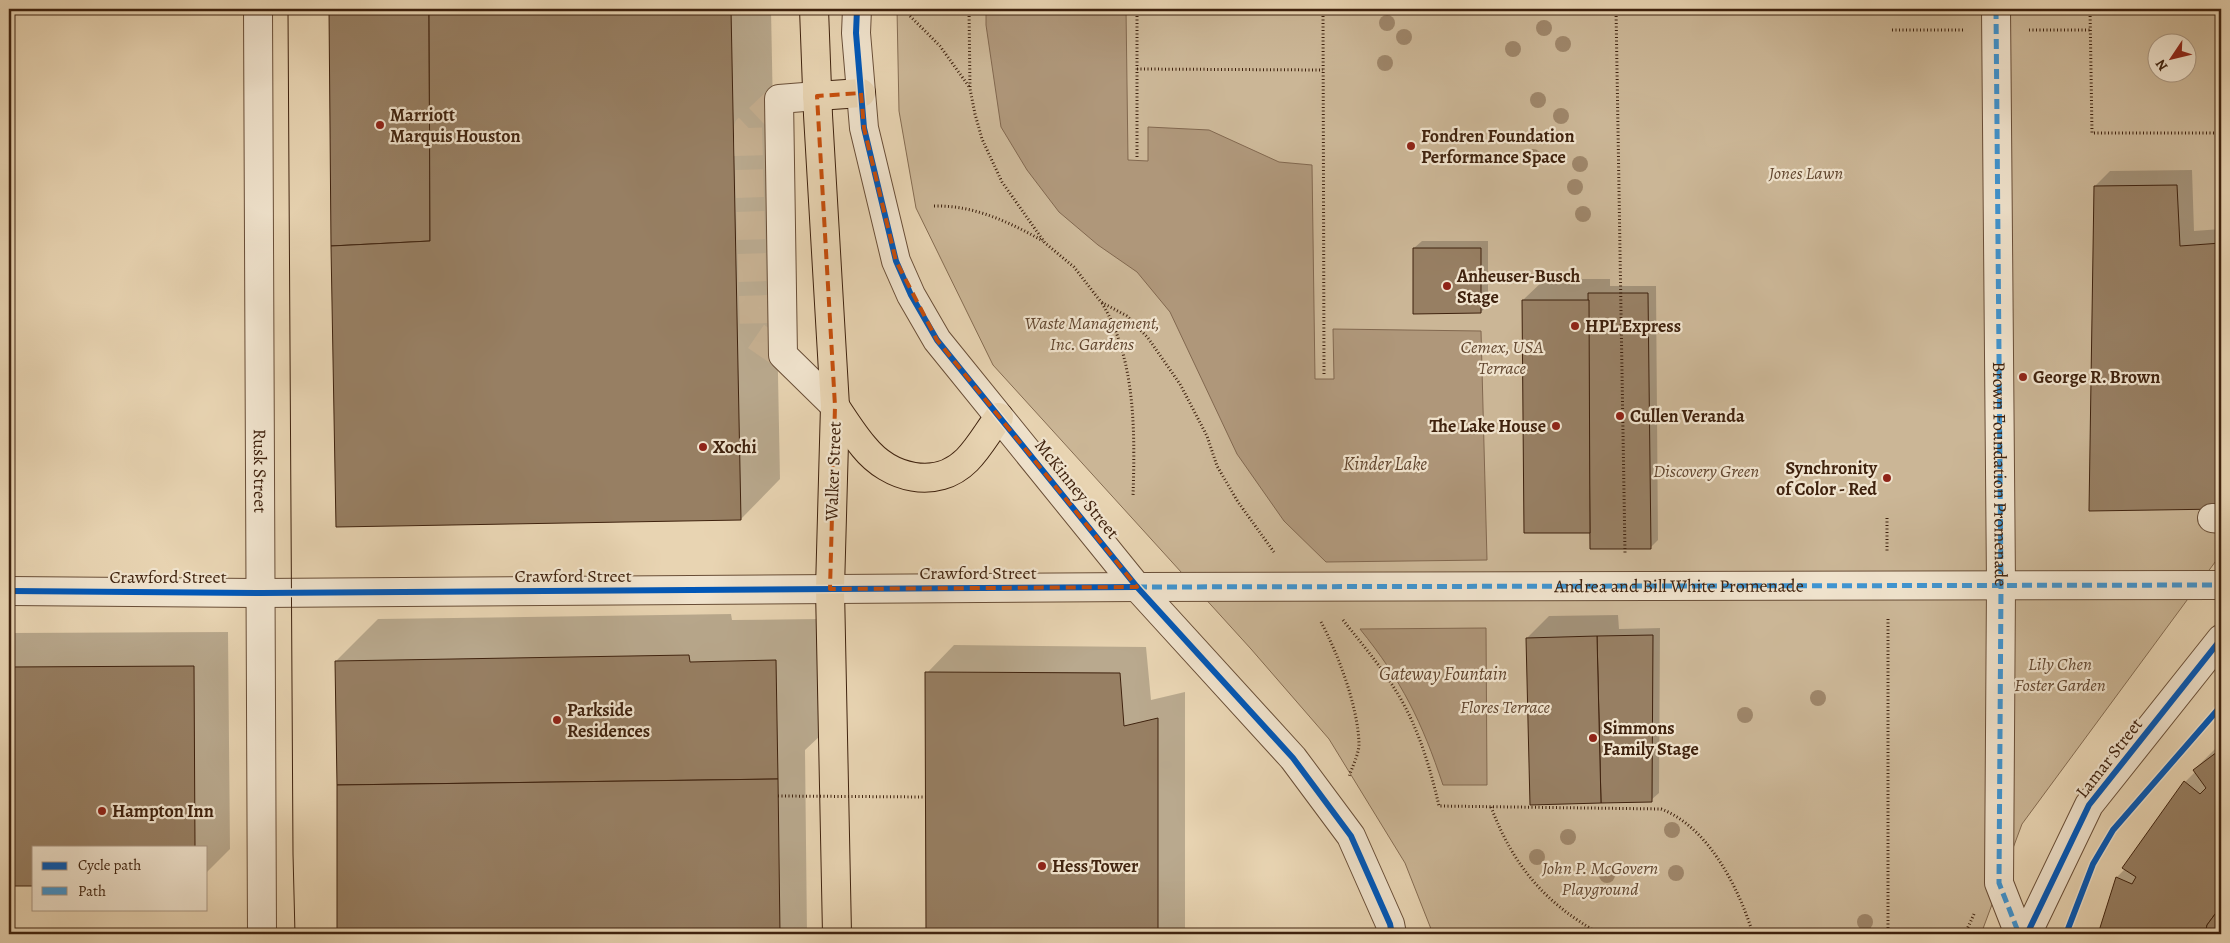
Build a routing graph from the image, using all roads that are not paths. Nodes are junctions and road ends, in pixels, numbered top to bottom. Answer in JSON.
{"nodes":[{"id":1,"x":258,"y":9,"type":"edge"},
{"id":2,"x":814,"y":9,"type":"edge"},
{"id":3,"x":857,"y":9,"type":"edge"},
{"id":4,"x":1996,"y":9,"type":"edge"},
{"id":5,"x":861,"y":93,"type":"junction"},
{"id":6,"x":817,"y":96,"type":"junction"},
{"id":7,"x":835,"y":406,"type":"junction"},
{"id":8,"x":999,"y":417,"type":"junction"},
{"id":9,"x":2001,"y":585,"type":"junction"},
{"id":10,"x":2221,"y":585,"type":"edge"},
{"id":11,"x":1137,"y":587,"type":"junction"},
{"id":12,"x":830,"y":589,"type":"junction"},
{"id":13,"x":9,"y":591,"type":"edge"},
{"id":14,"x":261,"y":593,"type":"junction"},
{"id":15,"x":2221,"y":639,"type":"edge"},
{"id":16,"x":262,"y":934,"type":"edge"},
{"id":17,"x":837,"y":934,"type":"edge"},
{"id":18,"x":1392,"y":934,"type":"edge"},
{"id":19,"x":2019,"y":934,"type":"edge"},
{"id":20,"x":2027,"y":934,"type":"edge"}],
"edges":[{"from":1,"to":14,"type":"street","name":"Rusk Street"},
{"from":2,"to":6,"type":"main road","name":"Walker Street"},
{"from":3,"to":5,"type":"street","name":"McKinney Street"},
{"from":4,"to":9,"type":"street","name":"Brown Foundation Promenade"},
{"from":5,"to":6,"type":"main road"},
{"from":5,"to":8,"type":"street","name":"McKinney Street"},
{"from":6,"to":7,"type":"main road","name":"Walker Street"},
{"from":6,"to":7,"type":"street"},
{"from":7,"to":8,"type":"main road"},
{"from":7,"to":12,"type":"main road","name":"Walker Street"},
{"from":8,"to":11,"type":"street","name":"McKinney Street"},
{"from":9,"to":10,"type":"street","name":"Andrea and Bill White Promenade"},
{"from":9,"to":11,"type":"street","name":"Andrea and Bill White Promenade"},
{"from":9,"to":19,"type":"street","name":"Brown Foundation Promenade"},
{"from":11,"to":12,"type":"street","name":"Crawford Street"},
{"from":11,"to":18,"type":"street","name":"McKinney Street"},
{"from":12,"to":14,"type":"street","name":"Crawford Street"},
{"from":12,"to":17,"type":"main road","name":"Walker Street"},
{"from":13,"to":14,"type":"street","name":"Crawford Street"},
{"from":14,"to":16,"type":"street","name":"Rusk Street"},
{"from":15,"to":20,"type":"street","name":"Lamar Street"}]}
